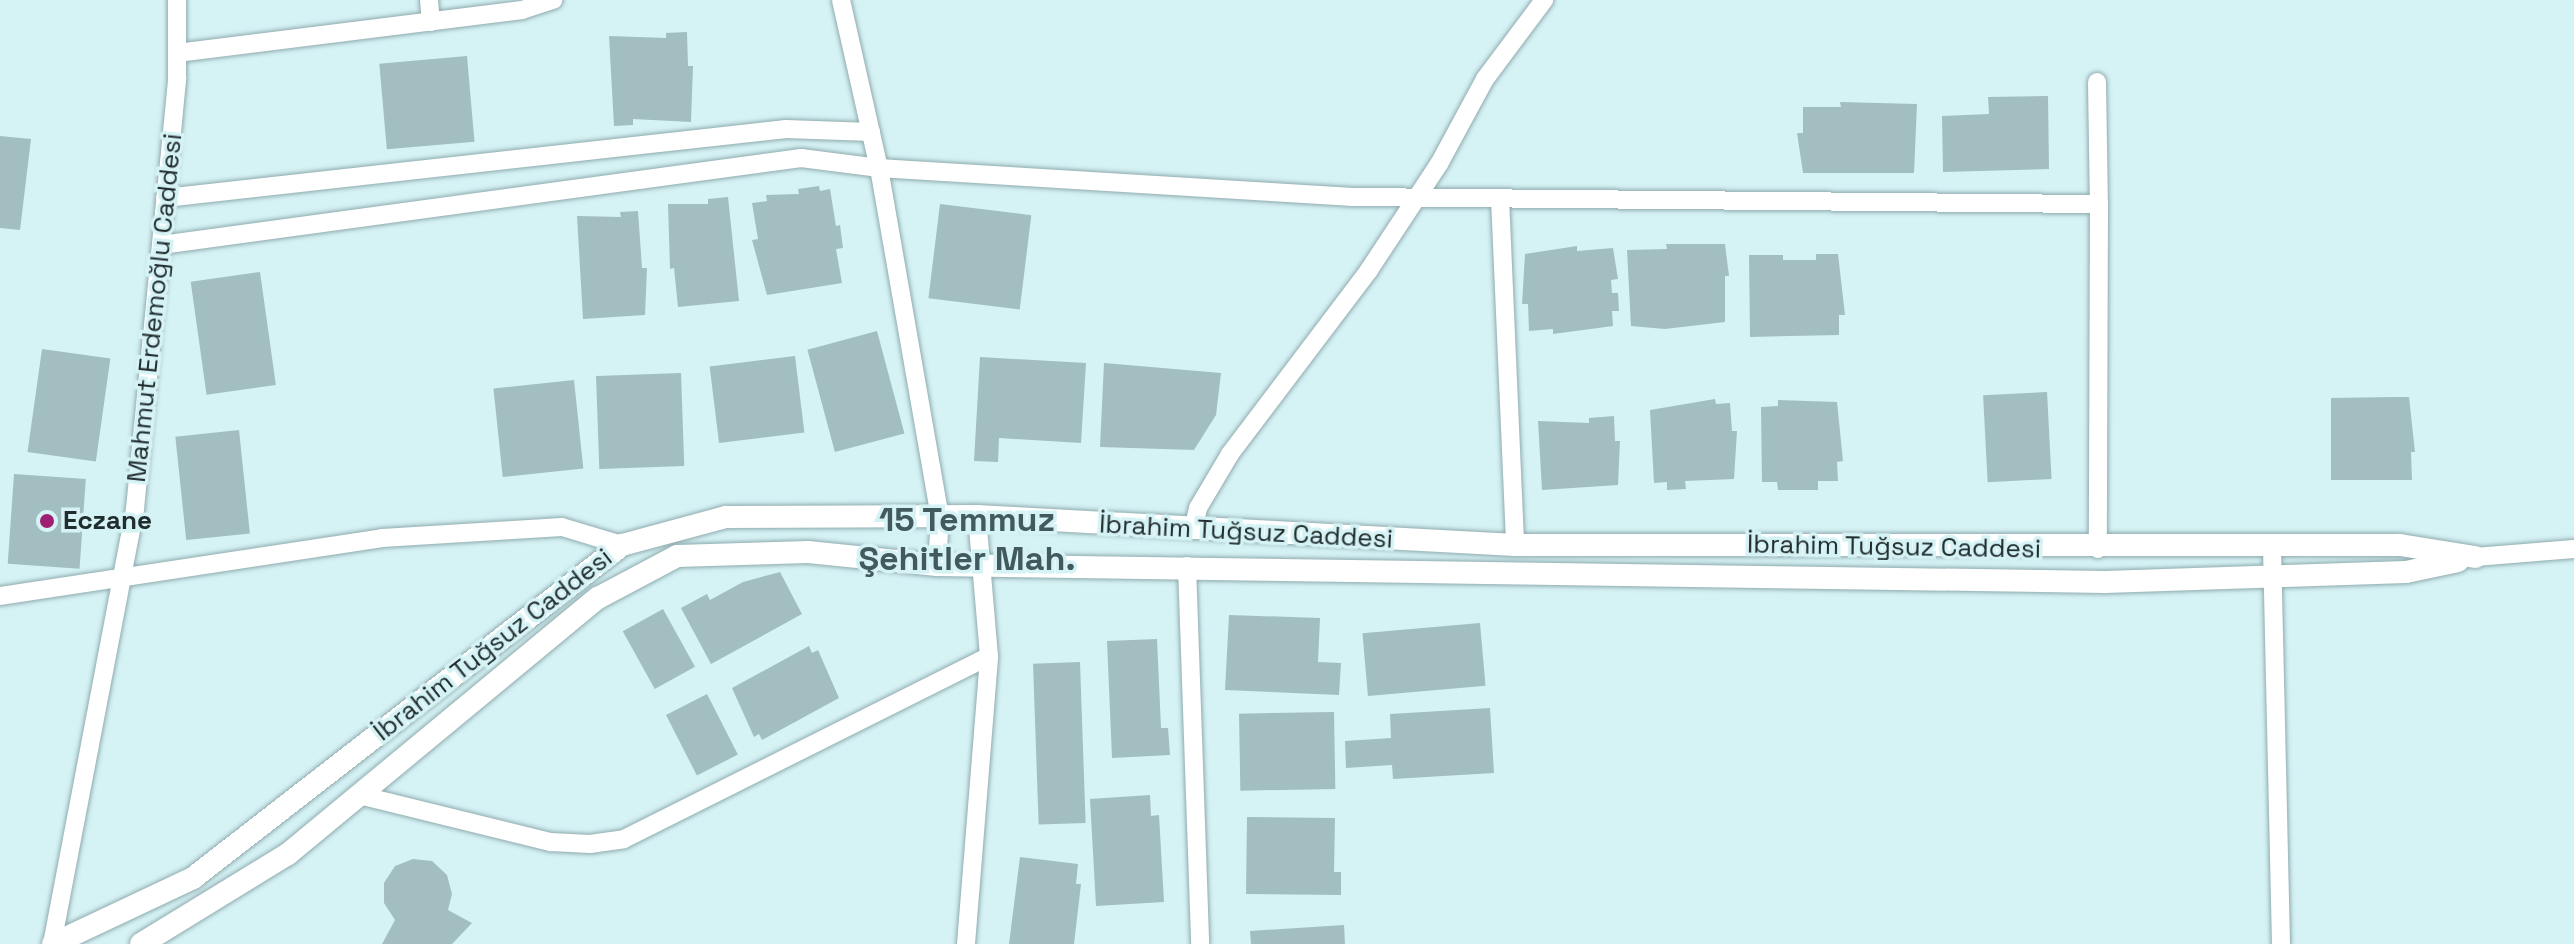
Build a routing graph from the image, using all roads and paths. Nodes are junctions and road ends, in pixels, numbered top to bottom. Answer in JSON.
{"nodes":[{"id":1,"x":177,"y":0,"type":"edge"},
{"id":2,"x":429,"y":0,"type":"edge"},
{"id":3,"x":553,"y":0,"type":"edge"},
{"id":4,"x":841,"y":0,"type":"edge"},
{"id":5,"x":1544,"y":0,"type":"edge"},
{"id":6,"x":431,"y":22,"type":"junction"},
{"id":7,"x":177,"y":53,"type":"junction"},
{"id":8,"x":2097,"y":82,"type":"dead end"},
{"id":9,"x":871,"y":132,"type":"junction"},
{"id":10,"x":879,"y":168,"type":"junction"},
{"id":11,"x":165,"y":198,"type":"junction"},
{"id":12,"x":1418,"y":198,"type":"junction"},
{"id":13,"x":1500,"y":198,"type":"junction"},
{"id":14,"x":2099,"y":204,"type":"junction"},
{"id":15,"x":161,"y":245,"type":"junction"},
{"id":16,"x":977,"y":516,"type":"junction"},
{"id":17,"x":940,"y":518,"type":"junction"},
{"id":18,"x":1193,"y":530,"type":"junction"},
{"id":19,"x":622,"y":545,"type":"junction"},
{"id":20,"x":1515,"y":545,"type":"junction"},
{"id":21,"x":2272,"y":548,"type":"junction"},
{"id":22,"x":2098,"y":549,"type":"junction"},
{"id":23,"x":2574,"y":549,"type":"edge"},
{"id":24,"x":2475,"y":557,"type":"junction"},
{"id":25,"x":981,"y":564,"type":"junction"},
{"id":26,"x":937,"y":565,"type":"junction"},
{"id":27,"x":1187,"y":566,"type":"junction"},
{"id":28,"x":2272,"y":577,"type":"junction"},
{"id":29,"x":125,"y":580,"type":"junction"},
{"id":30,"x":0,"y":596,"type":"edge"},
{"id":31,"x":989,"y":656,"type":"junction"},
{"id":32,"x":359,"y":795,"type":"junction"},
{"id":33,"x":52,"y":944,"type":"edge"},
{"id":34,"x":141,"y":944,"type":"edge"},
{"id":35,"x":966,"y":944,"type":"edge"},
{"id":36,"x":1200,"y":944,"type":"edge"},
{"id":37,"x":2281,"y":944,"type":"edge"}],
"edges":[{"from":1,"to":7,"type":"street","name":"Mahmut Erdemoğlu Caddesi"},
{"from":2,"to":6,"type":"street"},
{"from":3,"to":6,"type":"street"},
{"from":4,"to":9,"type":"street"},
{"from":5,"to":12,"type":"street"},
{"from":6,"to":7,"type":"street"},
{"from":7,"to":11,"type":"street","name":"Mahmut Erdemoğlu Caddesi"},
{"from":8,"to":14,"type":"street"},
{"from":9,"to":10,"type":"street"},
{"from":9,"to":11,"type":"street"},
{"from":10,"to":12,"type":"street"},
{"from":10,"to":15,"type":"street"},
{"from":10,"to":17,"type":"street"},
{"from":11,"to":15,"type":"street","name":"Mahmut Erdemoğlu Caddesi"},
{"from":12,"to":13,"type":"street"},
{"from":12,"to":18,"type":"street"},
{"from":13,"to":14,"type":"street"},
{"from":13,"to":20,"type":"street"},
{"from":14,"to":22,"type":"street"},
{"from":15,"to":29,"type":"street","name":"Mahmut Erdemoğlu Caddesi"},
{"from":16,"to":17,"type":"street","name":"İbrahim Tuğsuz Caddesi"},
{"from":16,"to":18,"type":"street","name":"İbrahim Tuğsuz Caddesi"},
{"from":16,"to":25,"type":"street"},
{"from":17,"to":19,"type":"street","name":"İbrahim Tuğsuz Caddesi"},
{"from":17,"to":26,"type":"street"},
{"from":18,"to":20,"type":"street","name":"İbrahim Tuğsuz Caddesi"},
{"from":19,"to":29,"type":"street"},
{"from":19,"to":33,"type":"street","name":"İbrahim Tuğsuz Caddesi"},
{"from":20,"to":22,"type":"street","name":"İbrahim Tuğsuz Caddesi"},
{"from":21,"to":22,"type":"street","name":"İbrahim Tuğsuz Caddesi"},
{"from":21,"to":24,"type":"street","name":"İbrahim Tuğsuz Caddesi"},
{"from":21,"to":28,"type":"street"},
{"from":23,"to":24,"type":"street","name":"İbrahim Tuğsuz Caddesi"},
{"from":24,"to":28,"type":"street","name":"İbrahim Tuğsuz Caddesi"},
{"from":25,"to":26,"type":"street","name":"İbrahim Tuğsuz Caddesi"},
{"from":25,"to":27,"type":"street","name":"İbrahim Tuğsuz Caddesi"},
{"from":25,"to":31,"type":"street"},
{"from":26,"to":32,"type":"street","name":"İbrahim Tuğsuz Caddesi"},
{"from":27,"to":28,"type":"street","name":"İbrahim Tuğsuz Caddesi"},
{"from":27,"to":36,"type":"street"},
{"from":28,"to":37,"type":"street"},
{"from":29,"to":30,"type":"street"},
{"from":29,"to":33,"type":"street","name":"Mahmut Erdemoğlu Caddesi"},
{"from":31,"to":32,"type":"street"},
{"from":31,"to":35,"type":"street"},
{"from":32,"to":34,"type":"street","name":"İbrahim Tuğsuz Caddesi"}]}
